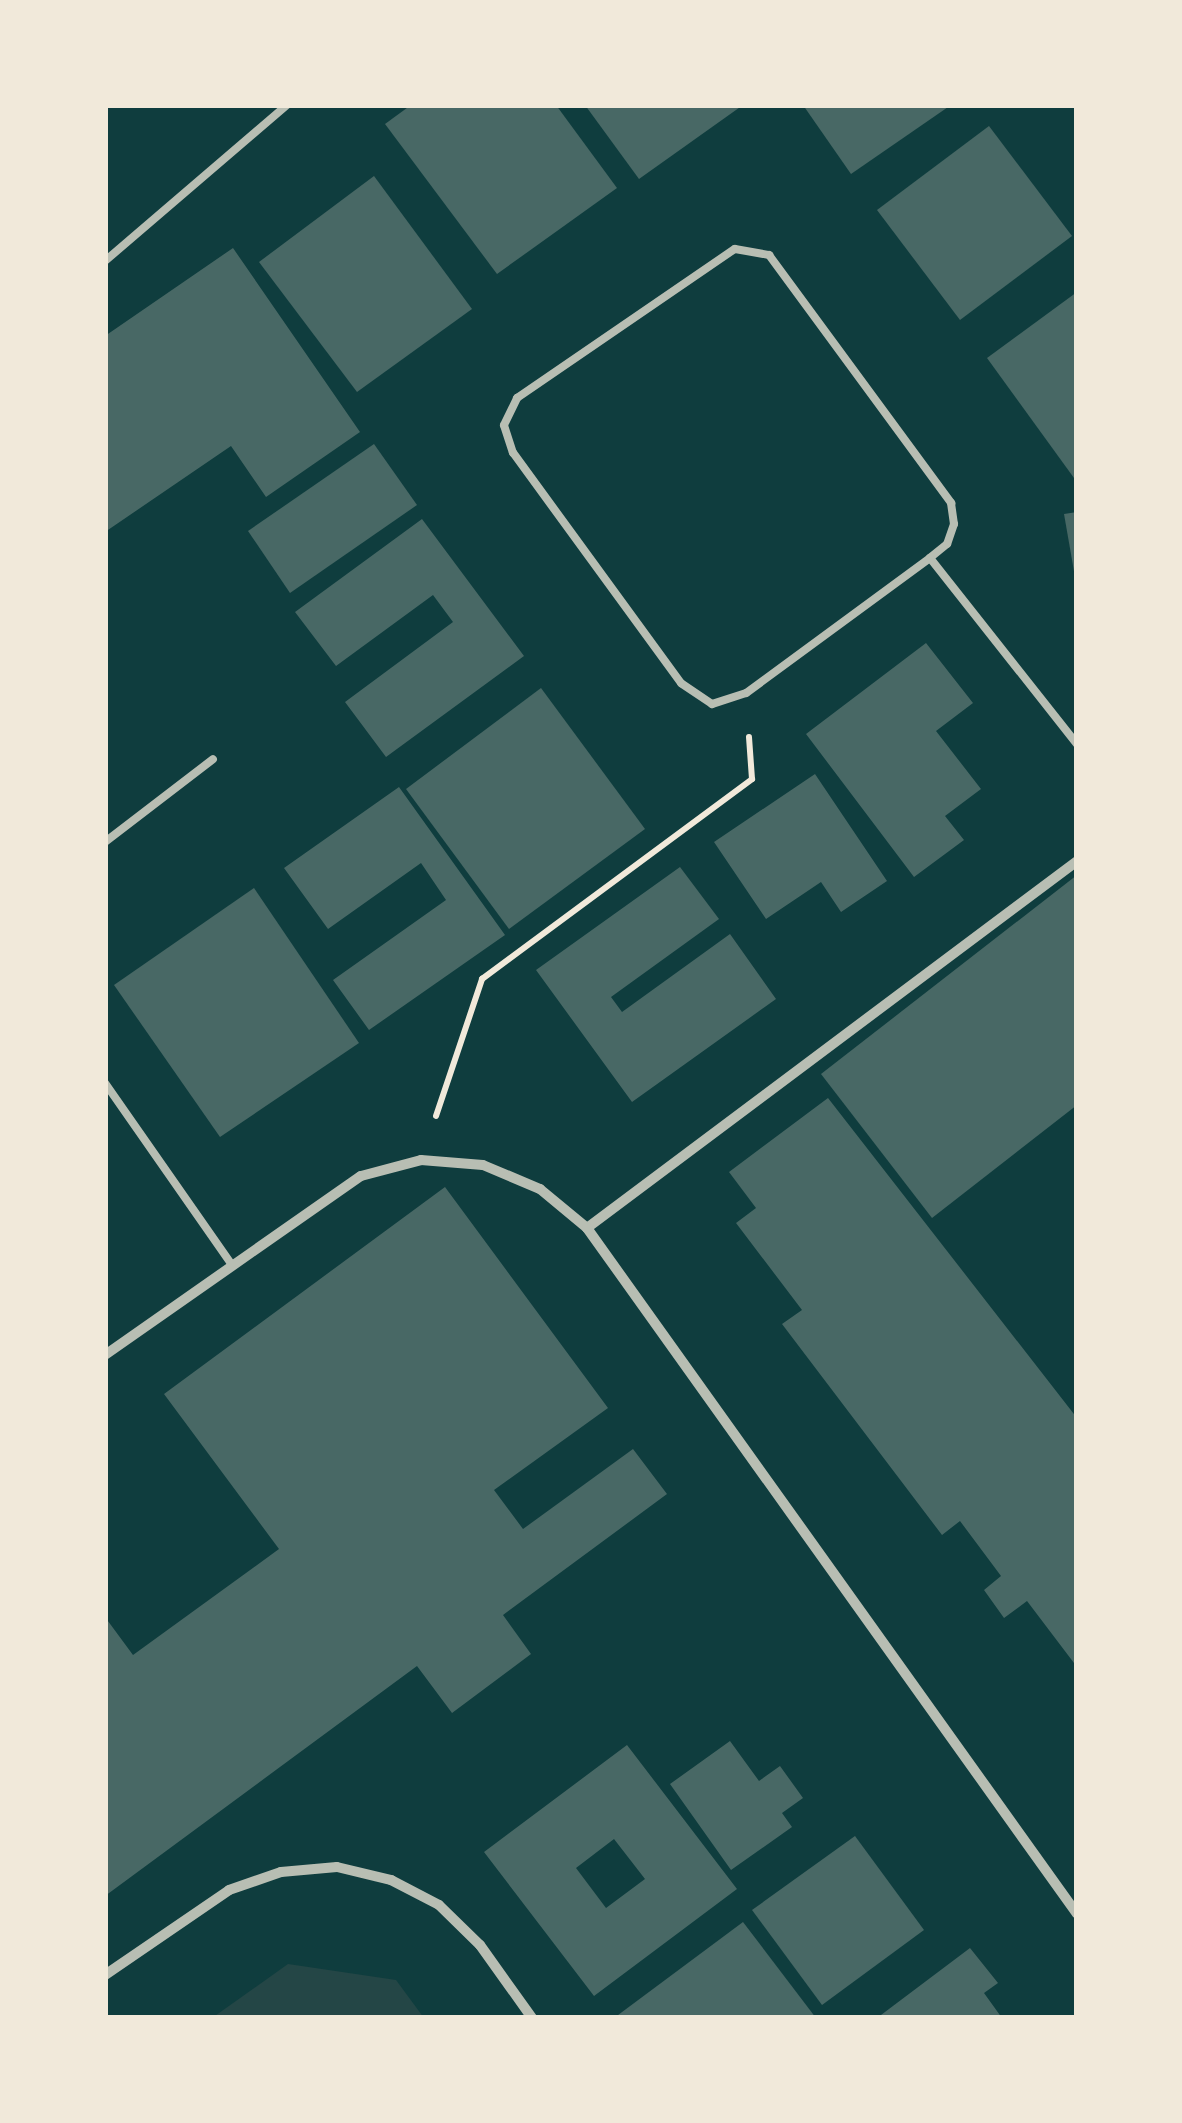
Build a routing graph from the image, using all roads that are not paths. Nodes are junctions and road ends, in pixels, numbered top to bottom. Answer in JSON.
{"nodes":[{"id":1,"x":287,"y":105,"type":"edge"},
{"id":2,"x":105,"y":261,"type":"edge"},
{"id":3,"x":930,"y":558,"type":"junction"},
{"id":4,"x":1077,"y":744,"type":"edge"},
{"id":5,"x":213,"y":760,"type":"dead end"},
{"id":6,"x":105,"y":842,"type":"edge"},
{"id":7,"x":1077,"y":861,"type":"edge"},
{"id":8,"x":105,"y":1082,"type":"edge"},
{"id":9,"x":587,"y":1228,"type":"junction"},
{"id":10,"x":232,"y":1265,"type":"junction"},
{"id":11,"x":105,"y":1355,"type":"edge"},
{"id":12,"x":1077,"y":1914,"type":"edge"},
{"id":13,"x":105,"y":1975,"type":"edge"},
{"id":14,"x":532,"y":2018,"type":"edge"}],
"edges":[{"from":1,"to":2,"type":"lane"},
{"from":3,"to":3,"type":"lane"},
{"from":3,"to":4,"type":"lane"},
{"from":5,"to":6,"type":"lane"},
{"from":7,"to":9,"type":"street"},
{"from":8,"to":10,"type":"lane"},
{"from":9,"to":10,"type":"street"},
{"from":9,"to":12,"type":"street"},
{"from":10,"to":11,"type":"street"},
{"from":13,"to":14,"type":"street"}]}
